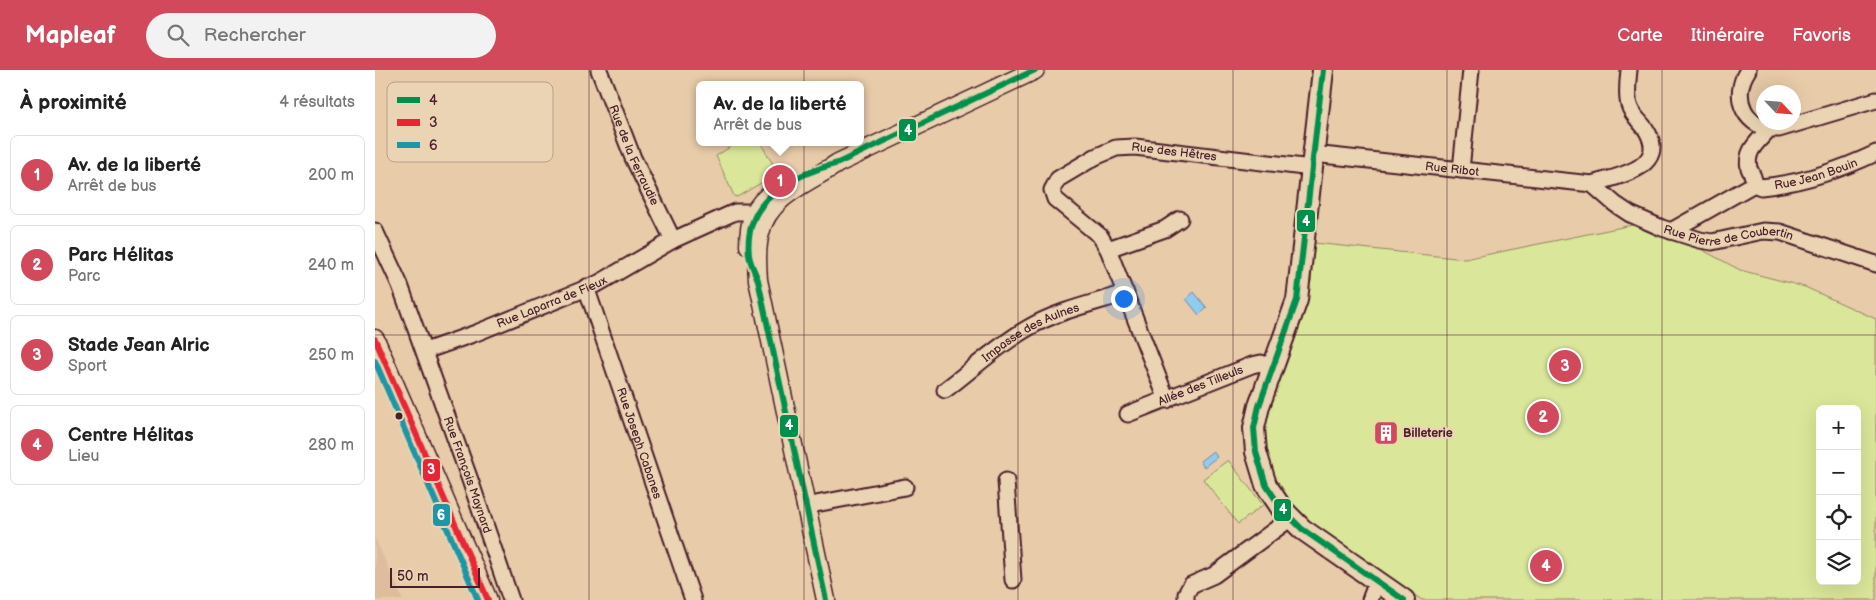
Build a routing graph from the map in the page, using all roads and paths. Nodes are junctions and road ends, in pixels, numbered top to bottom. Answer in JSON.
{"nodes":[{"id":1,"x":599,"y":70,"type":"edge"},
{"id":2,"x":1035,"y":70,"type":"edge"},
{"id":3,"x":1323,"y":70,"type":"edge"},
{"id":4,"x":1471,"y":70,"type":"edge"},
{"id":5,"x":1629,"y":70,"type":"edge"},
{"id":6,"x":1747,"y":70,"type":"edge"},
{"id":7,"x":1876,"y":100,"type":"edge"},
{"id":8,"x":1801,"y":122,"type":"edge"},
{"id":9,"x":1756,"y":124,"type":"edge"},
{"id":10,"x":1768,"y":130,"type":"edge"},
{"id":11,"x":1876,"y":153,"type":"edge"},
{"id":12,"x":1313,"y":161,"type":"junction"},
{"id":13,"x":838,"y":163,"type":"junction"},
{"id":14,"x":1461,"y":170,"type":"junction"},
{"id":15,"x":1592,"y":184,"type":"junction"},
{"id":16,"x":1754,"y":184,"type":"junction"},
{"id":17,"x":785,"y":185,"type":"junction"},
{"id":18,"x":735,"y":212,"type":"junction"},
{"id":19,"x":759,"y":218,"type":"junction"},
{"id":20,"x":1180,"y":219,"type":"dead end"},
{"id":21,"x":375,"y":231,"type":"edge"},
{"id":22,"x":1671,"y":231,"type":"junction"},
{"id":23,"x":673,"y":240,"type":"junction"},
{"id":24,"x":1108,"y":249,"type":"junction"},
{"id":25,"x":1874,"y":260,"type":"edge"},
{"id":26,"x":587,"y":287,"type":"junction"},
{"id":27,"x":1126,"y":293,"type":"junction"},
{"id":28,"x":375,"y":339,"type":"edge"},
{"id":29,"x":425,"y":351,"type":"junction"},
{"id":30,"x":375,"y":366,"type":"edge"},
{"id":31,"x":1273,"y":368,"type":"junction"},
{"id":32,"x":945,"y":390,"type":"dead end"},
{"id":33,"x":1167,"y":400,"type":"junction"},
{"id":34,"x":1128,"y":414,"type":"dead end"},
{"id":35,"x":1006,"y":481,"type":"dead end"},
{"id":36,"x":905,"y":488,"type":"dead end"},
{"id":37,"x":805,"y":506,"type":"junction"},
{"id":38,"x":1291,"y":518,"type":"junction"},
{"id":39,"x":1013,"y":580,"type":"dead end"},
{"id":40,"x":1377,"y":581,"type":"junction"},
{"id":41,"x":481,"y":600,"type":"edge"},
{"id":42,"x":488,"y":600,"type":"edge"},
{"id":43,"x":511,"y":600,"type":"edge"},
{"id":44,"x":693,"y":600,"type":"edge"},
{"id":45,"x":826,"y":600,"type":"edge"},
{"id":46,"x":1186,"y":600,"type":"edge"},
{"id":47,"x":1371,"y":600,"type":"edge"},
{"id":48,"x":1404,"y":600,"type":"edge"}],
"edges":[{"from":1,"to":23,"type":"street","name":"Rue de la Ferraudie"},
{"from":2,"to":13,"type":"street"},
{"from":3,"to":12,"type":"main road"},
{"from":4,"to":14,"type":"street"},
{"from":5,"to":15,"type":"street"},
{"from":6,"to":9,"type":"street"},
{"from":7,"to":8,"type":"street"},
{"from":10,"to":16,"type":"street"},
{"from":11,"to":16,"type":"street","name":"Rue Jean Bouin"},
{"from":12,"to":14,"type":"street","name":"Rue Ribot"},
{"from":12,"to":24,"type":"street","name":"Rue des Hêtres"},
{"from":12,"to":31,"type":"main road"},
{"from":13,"to":17,"type":"street"},
{"from":13,"to":19,"type":"street"},
{"from":14,"to":15,"type":"street","name":"Rue Ribot"},
{"from":15,"to":22,"type":"street","name":"Rue Pierre de Coubertin"},
{"from":16,"to":22,"type":"street"},
{"from":17,"to":18,"type":"street","name":"Rue Laparra de Fieux"},
{"from":17,"to":19,"type":"street"},
{"from":18,"to":19,"type":"street"},
{"from":18,"to":23,"type":"street","name":"Rue Laparra de Fieux"},
{"from":19,"to":37,"type":"street"},
{"from":20,"to":24,"type":"street"},
{"from":21,"to":29,"type":"street","name":"Rue François Maynard"},
{"from":22,"to":25,"type":"street","name":"Rue Pierre de Coubertin"},
{"from":23,"to":26,"type":"street","name":"Rue Laparra de Fieux"},
{"from":24,"to":27,"type":"street"},
{"from":26,"to":29,"type":"street","name":"Rue Laparra de Fieux"},
{"from":26,"to":44,"type":"street","name":"Rue Joseph Cabanes"},
{"from":27,"to":32,"type":"street","name":"Impasse des Aulnes"},
{"from":27,"to":33,"type":"street"},
{"from":28,"to":42,"type":"street"},
{"from":29,"to":43,"type":"street","name":"Rue François Maynard"},
{"from":30,"to":41,"type":"street"},
{"from":31,"to":33,"type":"street","name":"Allée des Tilleuls"},
{"from":31,"to":38,"type":"main road"},
{"from":33,"to":34,"type":"street","name":"Allée des Tilleuls"},
{"from":35,"to":39,"type":"street"},
{"from":36,"to":37,"type":"street"},
{"from":37,"to":45,"type":"street"},
{"from":38,"to":40,"type":"main road"},
{"from":38,"to":46,"type":"street"},
{"from":40,"to":47,"type":"street"},
{"from":40,"to":48,"type":"main road"}]}
